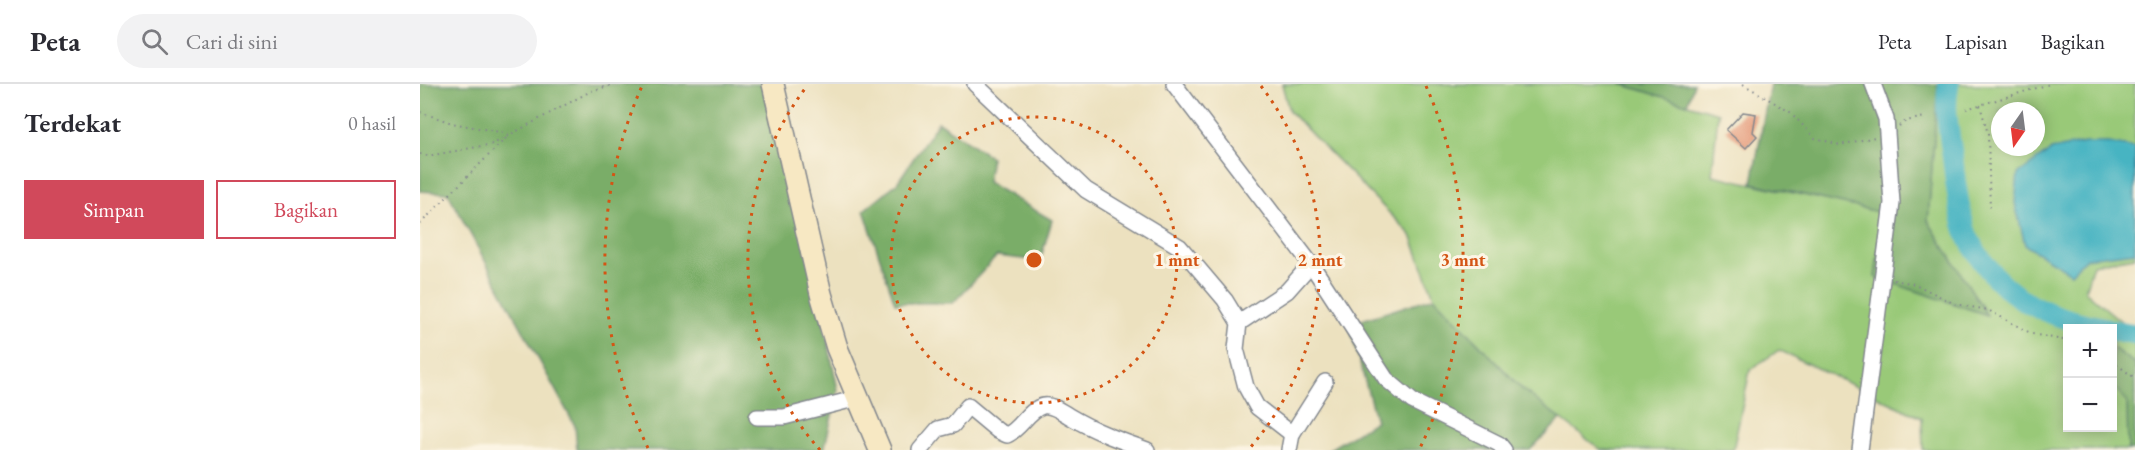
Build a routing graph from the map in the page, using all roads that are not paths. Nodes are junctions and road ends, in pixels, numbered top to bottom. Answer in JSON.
{"nodes":[{"id":1,"x":773,"y":84,"type":"edge"},
{"id":2,"x":975,"y":84,"type":"edge"},
{"id":3,"x":1174,"y":84,"type":"edge"},
{"id":4,"x":1873,"y":84,"type":"edge"},
{"id":5,"x":1311,"y":264,"type":"junction"},
{"id":6,"x":1239,"y":323,"type":"junction"},
{"id":7,"x":1325,"y":382,"type":"dead end"},
{"id":8,"x":858,"y":398,"type":"junction"},
{"id":9,"x":757,"y":417,"type":"dead end"},
{"id":10,"x":1292,"y":434,"type":"junction"},
{"id":11,"x":880,"y":450,"type":"edge"},
{"id":12,"x":920,"y":450,"type":"edge"},
{"id":13,"x":1147,"y":450,"type":"edge"},
{"id":14,"x":1289,"y":450,"type":"edge"},
{"id":15,"x":1504,"y":450,"type":"edge"},
{"id":16,"x":1860,"y":450,"type":"edge"}],
"edges":[{"from":1,"to":8,"type":"main road"},
{"from":2,"to":6,"type":"street"},
{"from":3,"to":5,"type":"street"},
{"from":4,"to":16,"type":"street"},
{"from":5,"to":6,"type":"street"},
{"from":5,"to":15,"type":"street"},
{"from":6,"to":10,"type":"street"},
{"from":7,"to":10,"type":"street"},
{"from":8,"to":9,"type":"street"},
{"from":8,"to":11,"type":"main road"},
{"from":10,"to":14,"type":"street"},
{"from":12,"to":13,"type":"street"}]}
